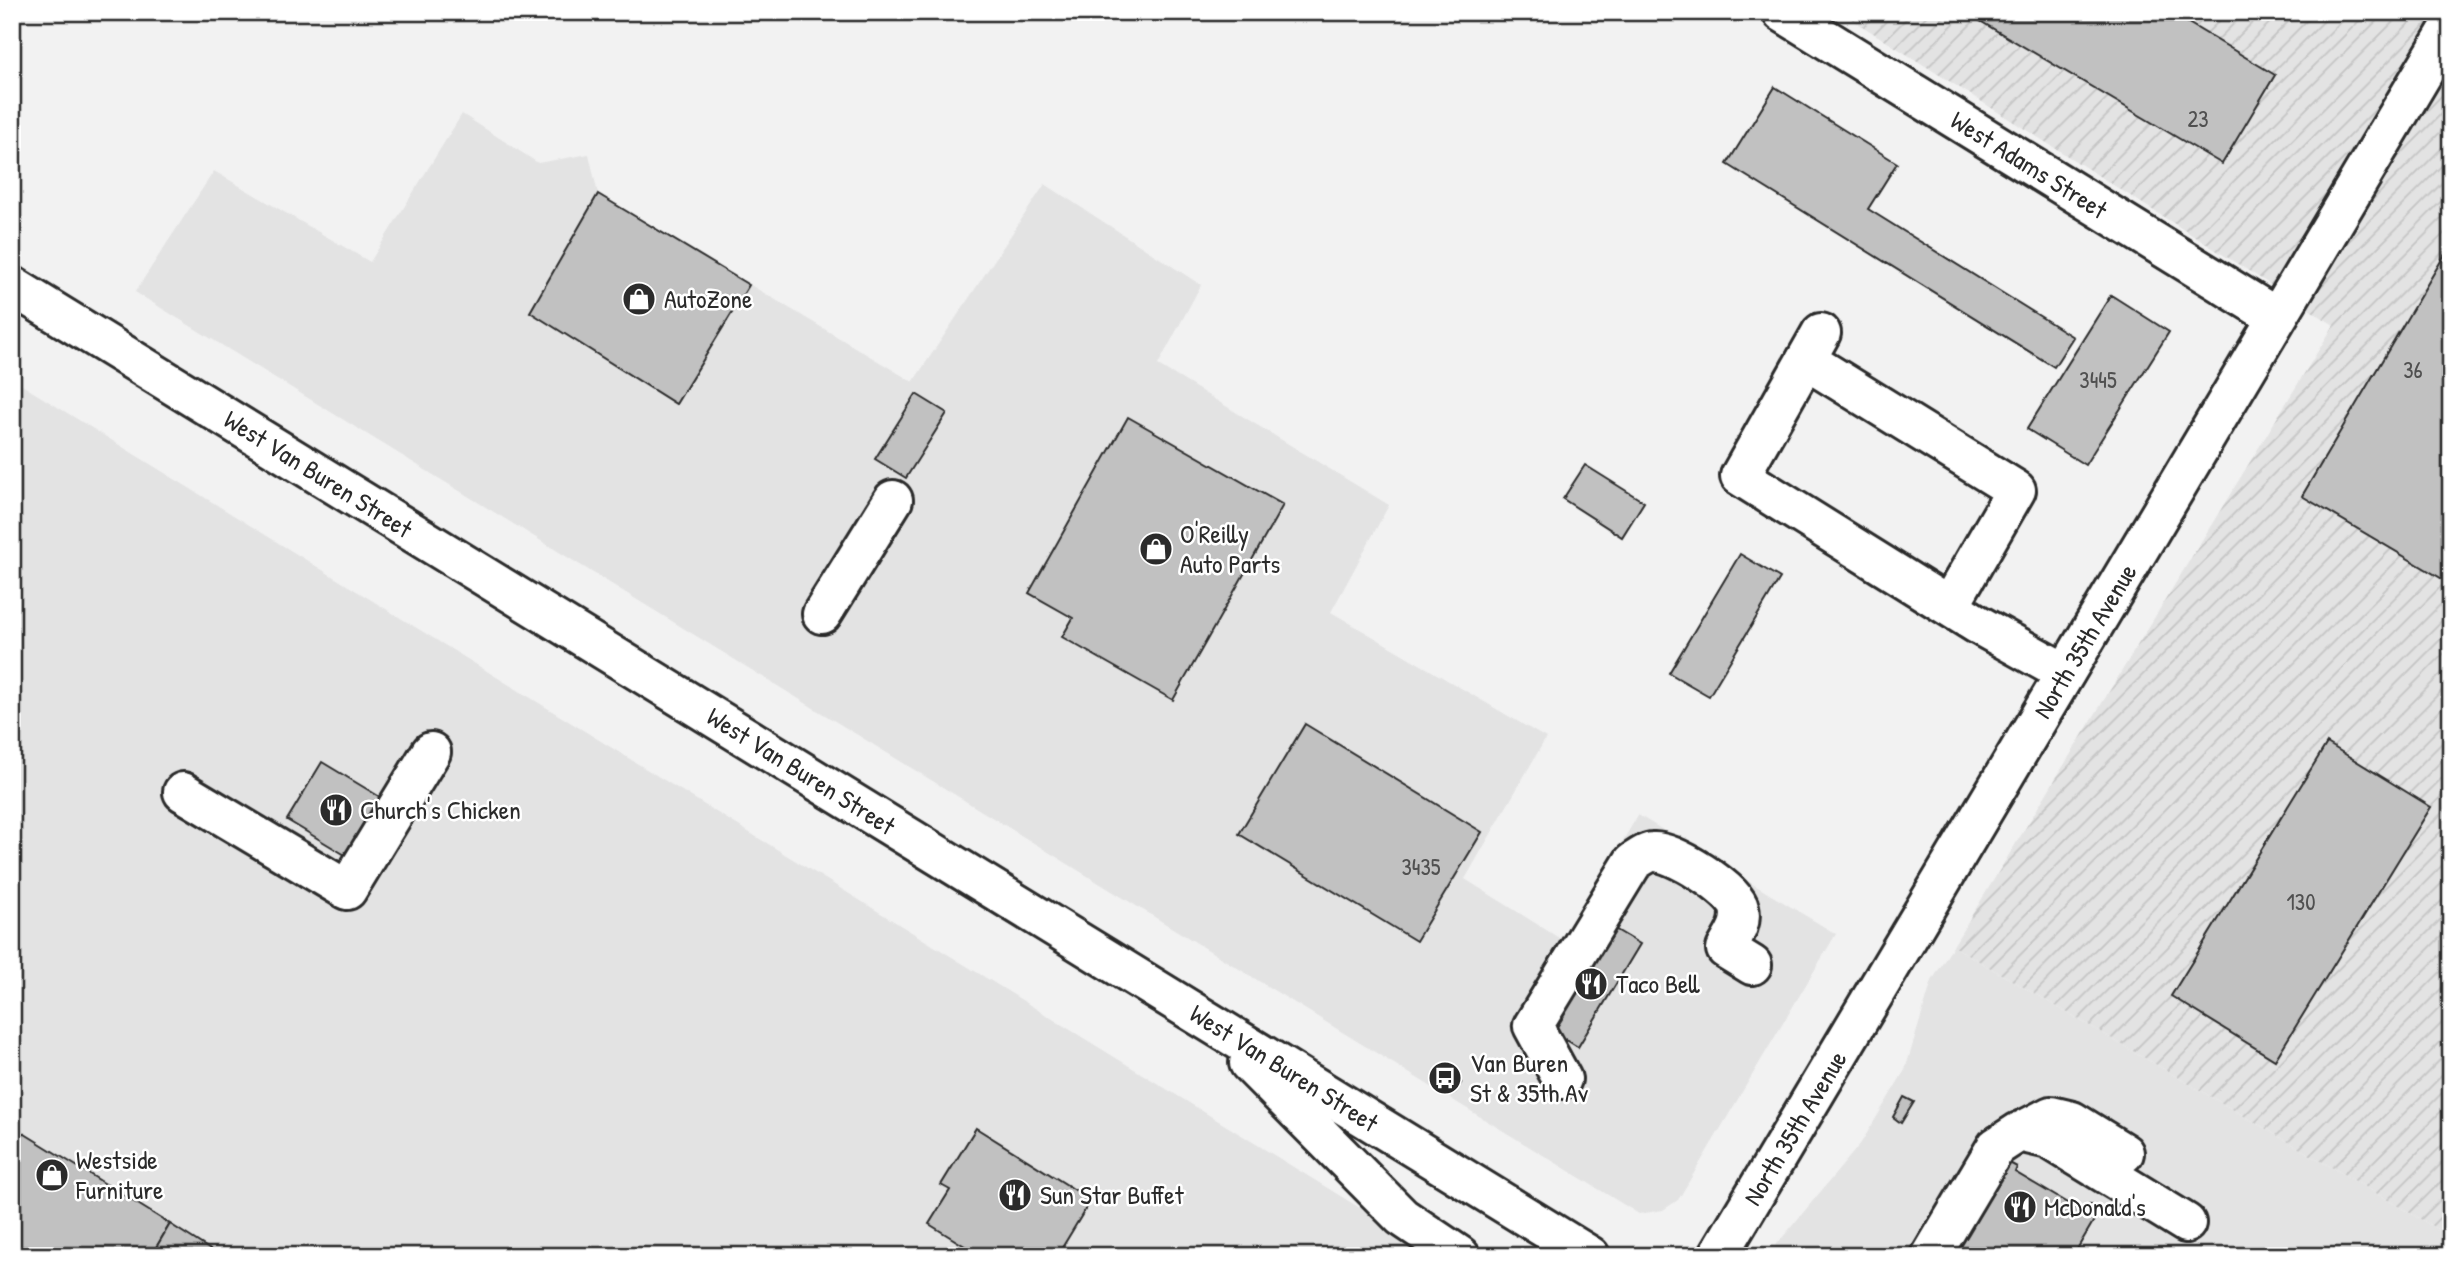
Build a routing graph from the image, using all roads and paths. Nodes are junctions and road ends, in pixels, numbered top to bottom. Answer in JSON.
{"nodes":[{"id":1,"x":1782,"y":12,"type":"edge"},
{"id":2,"x":2451,"y":26,"type":"edge"},
{"id":3,"x":12,"y":286,"type":"edge"},
{"id":4,"x":2276,"y":317,"type":"junction"},
{"id":5,"x":893,"y":500,"type":"dead end"},
{"id":6,"x":1949,"y":606,"type":"junction"},
{"id":7,"x":822,"y":614,"type":"dead end"},
{"id":8,"x":2065,"y":673,"type":"junction"},
{"id":9,"x":430,"y":752,"type":"dead end"},
{"id":10,"x":183,"y":792,"type":"dead end"},
{"id":11,"x":1739,"y":957,"type":"dead end"},
{"id":12,"x":1206,"y":1019,"type":"junction"},
{"id":13,"x":1562,"y":1079,"type":"dead end"},
{"id":14,"x":2193,"y":1212,"type":"dead end"},
{"id":15,"x":1460,"y":1256,"type":"edge"},
{"id":16,"x":1590,"y":1256,"type":"edge"},
{"id":17,"x":1718,"y":1256,"type":"edge"},
{"id":18,"x":1931,"y":1256,"type":"edge"}],
"edges":[{"from":1,"to":4,"type":"main road","name":"West Adams Street"},
{"from":2,"to":4,"type":"main road","name":"North 35th Avenue"},
{"from":3,"to":12,"type":"main road","name":"West Van Buren Street"},
{"from":4,"to":8,"type":"main road","name":"North 35th Avenue"},
{"from":5,"to":7,"type":"main road"},
{"from":6,"to":6,"type":"main road"},
{"from":6,"to":8,"type":"main road"},
{"from":8,"to":17,"type":"main road","name":"North 35th Avenue"},
{"from":9,"to":10,"type":"main road"},
{"from":11,"to":13,"type":"main road"},
{"from":12,"to":15,"type":"main road"},
{"from":12,"to":16,"type":"main road","name":"West Van Buren Street"},
{"from":14,"to":18,"type":"main road"}]}
